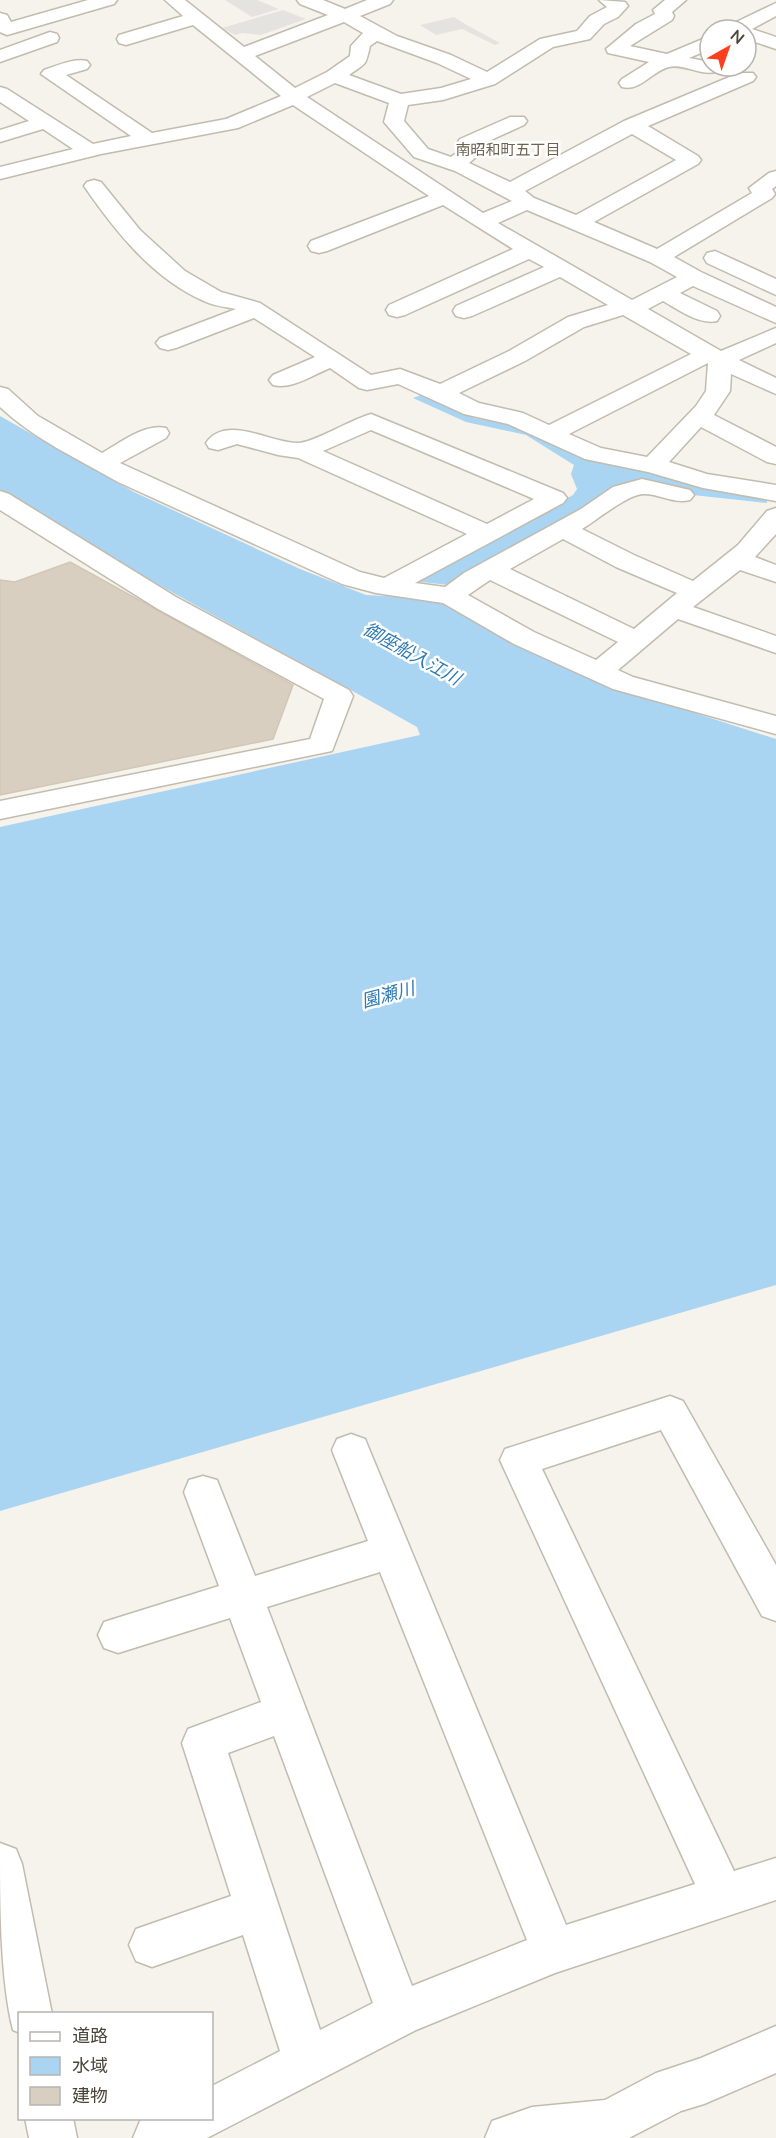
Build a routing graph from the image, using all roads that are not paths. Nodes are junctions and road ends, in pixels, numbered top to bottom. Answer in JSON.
{"nodes":[{"id":1,"x":108,"y":0,"type":"edge"},
{"id":2,"x":174,"y":0,"type":"edge"},
{"id":3,"x":306,"y":0,"type":"edge"},
{"id":4,"x":384,"y":0,"type":"edge"},
{"id":5,"x":608,"y":0,"type":"edge"},
{"id":6,"x":677,"y":0,"type":"edge"},
{"id":7,"x":776,"y":9,"type":"edge"},
{"id":8,"x":345,"y":15,"type":"junction"},
{"id":9,"x":197,"y":18,"type":"junction"},
{"id":10,"x":758,"y":19,"type":"edge"},
{"id":11,"x":776,"y":26,"type":"edge"},
{"id":12,"x":758,"y":27,"type":"edge"},
{"id":13,"x":67,"y":33,"type":"dead end"},
{"id":14,"x":376,"y":33,"type":"junction"},
{"id":15,"x":758,"y":35,"type":"edge"},
{"id":16,"x":2,"y":38,"type":"edge"},
{"id":17,"x":126,"y":39,"type":"dead end"},
{"id":18,"x":776,"y":43,"type":"edge"},
{"id":19,"x":698,"y":48,"type":"edge"},
{"id":20,"x":242,"y":54,"type":"junction"},
{"id":21,"x":673,"y":60,"type":"junction"},
{"id":22,"x":80,"y":65,"type":"dead end"},
{"id":23,"x":698,"y":66,"type":"edge"},
{"id":24,"x":334,"y":76,"type":"junction"},
{"id":25,"x":741,"y":78,"type":"edge"},
{"id":26,"x":488,"y":80,"type":"junction"},
{"id":27,"x":629,"y":83,"type":"dead end"},
{"id":28,"x":0,"y":93,"type":"edge"},
{"id":29,"x":293,"y":96,"type":"junction"},
{"id":30,"x":399,"y":100,"type":"junction"},
{"id":31,"x":518,"y":121,"type":"dead end"},
{"id":32,"x":46,"y":122,"type":"junction"},
{"id":33,"x":631,"y":126,"type":"junction"},
{"id":34,"x":0,"y":136,"type":"edge"},
{"id":35,"x":147,"y":139,"type":"junction"},
{"id":36,"x":90,"y":151,"type":"junction"},
{"id":37,"x":453,"y":165,"type":"junction"},
{"id":38,"x":0,"y":174,"type":"edge"},
{"id":39,"x":94,"y":186,"type":"dead end"},
{"id":40,"x":772,"y":190,"type":"edge"},
{"id":41,"x":518,"y":196,"type":"junction"},
{"id":42,"x":445,"y":197,"type":"junction"},
{"id":43,"x":482,"y":222,"type":"junction"},
{"id":44,"x":577,"y":223,"type":"junction"},
{"id":45,"x":319,"y":246,"type":"dead end"},
{"id":46,"x":530,"y":250,"type":"junction"},
{"id":47,"x":658,"y":257,"type":"junction"},
{"id":48,"x":715,"y":258,"type":"dead end"},
{"id":49,"x":561,"y":268,"type":"junction"},
{"id":50,"x":693,"y":277,"type":"junction"},
{"id":51,"x":776,"y":288,"type":"edge"},
{"id":52,"x":662,"y":292,"type":"junction"},
{"id":53,"x":628,"y":308,"type":"junction"},
{"id":54,"x":255,"y":310,"type":"junction"},
{"id":55,"x":397,"y":310,"type":"dead end"},
{"id":56,"x":464,"y":311,"type":"dead end"},
{"id":57,"x":709,"y":316,"type":"dead end"},
{"id":58,"x":776,"y":316,"type":"edge"},
{"id":59,"x":776,"y":335,"type":"edge"},
{"id":60,"x":168,"y":343,"type":"dead end"},
{"id":61,"x":714,"y":357,"type":"junction"},
{"id":62,"x":331,"y":359,"type":"junction"},
{"id":63,"x":281,"y":380,"type":"dead end"},
{"id":64,"x":776,"y":387,"type":"edge"},
{"id":65,"x":441,"y":393,"type":"junction"},
{"id":66,"x":0,"y":394,"type":"edge"},
{"id":67,"x":9,"y":413,"type":"edge"},
{"id":68,"x":699,"y":416,"type":"junction"},
{"id":69,"x":157,"y":433,"type":"dead end"},
{"id":70,"x":552,"y":433,"type":"junction"},
{"id":71,"x":218,"y":443,"type":"dead end"},
{"id":72,"x":303,"y":452,"type":"junction"},
{"id":73,"x":776,"y":457,"type":"edge"},
{"id":74,"x":102,"y":463,"type":"junction"},
{"id":75,"x":653,"y":465,"type":"junction"},
{"id":76,"x":776,"y":492,"type":"edge"},
{"id":77,"x":0,"y":499,"type":"edge"},
{"id":78,"x":776,"y":508,"type":"edge"},
{"id":79,"x":776,"y":516,"type":"edge"},
{"id":80,"x":563,"y":529,"type":"junction"},
{"id":81,"x":488,"y":534,"type":"junction"},
{"id":82,"x":738,"y":560,"type":"junction"},
{"id":83,"x":490,"y":570,"type":"junction"},
{"id":84,"x":776,"y":574,"type":"edge"},
{"id":85,"x":392,"y":588,"type":"junction"},
{"id":86,"x":696,"y":592,"type":"junction"},
{"id":87,"x":447,"y":595,"type":"junction"},
{"id":88,"x":674,"y":609,"type":"junction"},
{"id":89,"x":636,"y":640,"type":"junction"},
{"id":90,"x":776,"y":645,"type":"edge"},
{"id":91,"x":599,"y":672,"type":"junction"},
{"id":92,"x":776,"y":725,"type":"edge"},
{"id":93,"x":0,"y":810,"type":"edge"},
{"id":94,"x":351,"y":1450,"type":"dead end"},
{"id":95,"x":203,"y":1492,"type":"dead end"},
{"id":96,"x":392,"y":1551,"type":"junction"},
{"id":97,"x":244,"y":1598,"type":"junction"},
{"id":98,"x":776,"y":1603,"type":"edge"},
{"id":99,"x":118,"y":1635,"type":"dead end"},
{"id":100,"x":287,"y":1712,"type":"junction"},
{"id":101,"x":0,"y":1864,"type":"edge"},
{"id":102,"x":776,"y":1879,"type":"edge"},
{"id":103,"x":723,"y":1896,"type":"junction"},
{"id":104,"x":257,"y":1909,"type":"junction"},
{"id":105,"x":152,"y":1945,"type":"dead end"},
{"id":106,"x":554,"y":1951,"type":"junction"},
{"id":107,"x":29,"y":2012,"type":"edge"},
{"id":108,"x":400,"y":2013,"type":"junction"},
{"id":109,"x":776,"y":2049,"type":"edge"},
{"id":110,"x":307,"y":2062,"type":"junction"},
{"id":111,"x":213,"y":2109,"type":"edge"},
{"id":112,"x":49,"y":2120,"type":"edge"},
{"id":113,"x":192,"y":2120,"type":"edge"},
{"id":114,"x":633,"y":2126,"type":"edge"},
{"id":115,"x":53,"y":2138,"type":"edge"},
{"id":116,"x":157,"y":2138,"type":"edge"},
{"id":117,"x":509,"y":2138,"type":"edge"}],
"edges":[{"from":1,"to":16,"type":"street"},
{"from":2,"to":9,"type":"street"},
{"from":3,"to":8,"type":"street"},
{"from":4,"to":8,"type":"street"},
{"from":5,"to":26,"type":"street"},
{"from":6,"to":21,"type":"street"},
{"from":7,"to":10,"type":"street"},
{"from":8,"to":14,"type":"street"},
{"from":8,"to":20,"type":"street"},
{"from":9,"to":17,"type":"street"},
{"from":9,"to":20,"type":"street"},
{"from":11,"to":12,"type":"street"},
{"from":13,"to":16,"type":"street"},
{"from":14,"to":24,"type":"street"},
{"from":14,"to":26,"type":"street"},
{"from":15,"to":18,"type":"street"},
{"from":19,"to":21,"type":"street"},
{"from":20,"to":29,"type":"street"},
{"from":21,"to":23,"type":"street"},
{"from":21,"to":27,"type":"street"},
{"from":22,"to":35,"type":"street"},
{"from":24,"to":29,"type":"street"},
{"from":24,"to":30,"type":"street"},
{"from":25,"to":33,"type":"street"},
{"from":26,"to":30,"type":"street"},
{"from":28,"to":32,"type":"street"},
{"from":29,"to":35,"type":"street"},
{"from":29,"to":42,"type":"street"},
{"from":30,"to":37,"type":"street"},
{"from":31,"to":37,"type":"street"},
{"from":32,"to":34,"type":"street"},
{"from":32,"to":36,"type":"street"},
{"from":33,"to":41,"type":"street"},
{"from":33,"to":44,"type":"street"},
{"from":35,"to":36,"type":"street"},
{"from":36,"to":38,"type":"street"},
{"from":37,"to":41,"type":"street"},
{"from":39,"to":54,"type":"street"},
{"from":40,"to":47,"type":"street"},
{"from":41,"to":43,"type":"street"},
{"from":41,"to":44,"type":"street"},
{"from":42,"to":43,"type":"street"},
{"from":42,"to":45,"type":"street"},
{"from":43,"to":46,"type":"street"},
{"from":44,"to":47,"type":"street"},
{"from":46,"to":49,"type":"street"},
{"from":46,"to":55,"type":"street"},
{"from":47,"to":50,"type":"street"},
{"from":48,"to":51,"type":"street"},
{"from":49,"to":53,"type":"street"},
{"from":49,"to":56,"type":"street"},
{"from":50,"to":52,"type":"street"},
{"from":50,"to":58,"type":"street"},
{"from":52,"to":53,"type":"street"},
{"from":52,"to":57,"type":"street"},
{"from":53,"to":61,"type":"street"},
{"from":53,"to":65,"type":"street"},
{"from":54,"to":60,"type":"street"},
{"from":54,"to":62,"type":"street"},
{"from":59,"to":61,"type":"street"},
{"from":61,"to":64,"type":"street"},
{"from":61,"to":68,"type":"street"},
{"from":61,"to":70,"type":"street"},
{"from":62,"to":63,"type":"street"},
{"from":62,"to":65,"type":"street"},
{"from":65,"to":70,"type":"street"},
{"from":66,"to":67,"type":"street"},
{"from":67,"to":74,"type":"street"},
{"from":68,"to":73,"type":"street"},
{"from":68,"to":75,"type":"street"},
{"from":69,"to":74,"type":"street"},
{"from":70,"to":75,"type":"street"},
{"from":71,"to":72,"type":"street"},
{"from":72,"to":81,"type":"street"},
{"from":72,"to":81,"type":"street"},
{"from":74,"to":85,"type":"street"},
{"from":75,"to":76,"type":"street"},
{"from":77,"to":93,"type":"street"},
{"from":78,"to":80,"type":"street"},
{"from":79,"to":82,"type":"street"},
{"from":80,"to":83,"type":"street"},
{"from":80,"to":86,"type":"street"},
{"from":81,"to":85,"type":"street"},
{"from":82,"to":84,"type":"street"},
{"from":82,"to":86,"type":"street"},
{"from":83,"to":87,"type":"street"},
{"from":83,"to":89,"type":"street"},
{"from":85,"to":87,"type":"street"},
{"from":86,"to":88,"type":"street"},
{"from":87,"to":91,"type":"street"},
{"from":88,"to":89,"type":"street"},
{"from":88,"to":90,"type":"street"},
{"from":89,"to":91,"type":"street"},
{"from":91,"to":92,"type":"street"},
{"from":94,"to":96,"type":"street"},
{"from":95,"to":97,"type":"street"},
{"from":96,"to":97,"type":"street"},
{"from":96,"to":106,"type":"street"},
{"from":97,"to":99,"type":"street"},
{"from":97,"to":100,"type":"street"},
{"from":98,"to":103,"type":"street"},
{"from":100,"to":104,"type":"street"},
{"from":100,"to":108,"type":"street"},
{"from":101,"to":107,"type":"street"},
{"from":102,"to":103,"type":"street"},
{"from":103,"to":106,"type":"street"},
{"from":104,"to":105,"type":"street"},
{"from":104,"to":110,"type":"street"},
{"from":106,"to":108,"type":"street"},
{"from":108,"to":110,"type":"street"},
{"from":109,"to":114,"type":"street"},
{"from":110,"to":111,"type":"street"},
{"from":112,"to":115,"type":"street"},
{"from":113,"to":116,"type":"street"},
{"from":114,"to":117,"type":"street"}]}
